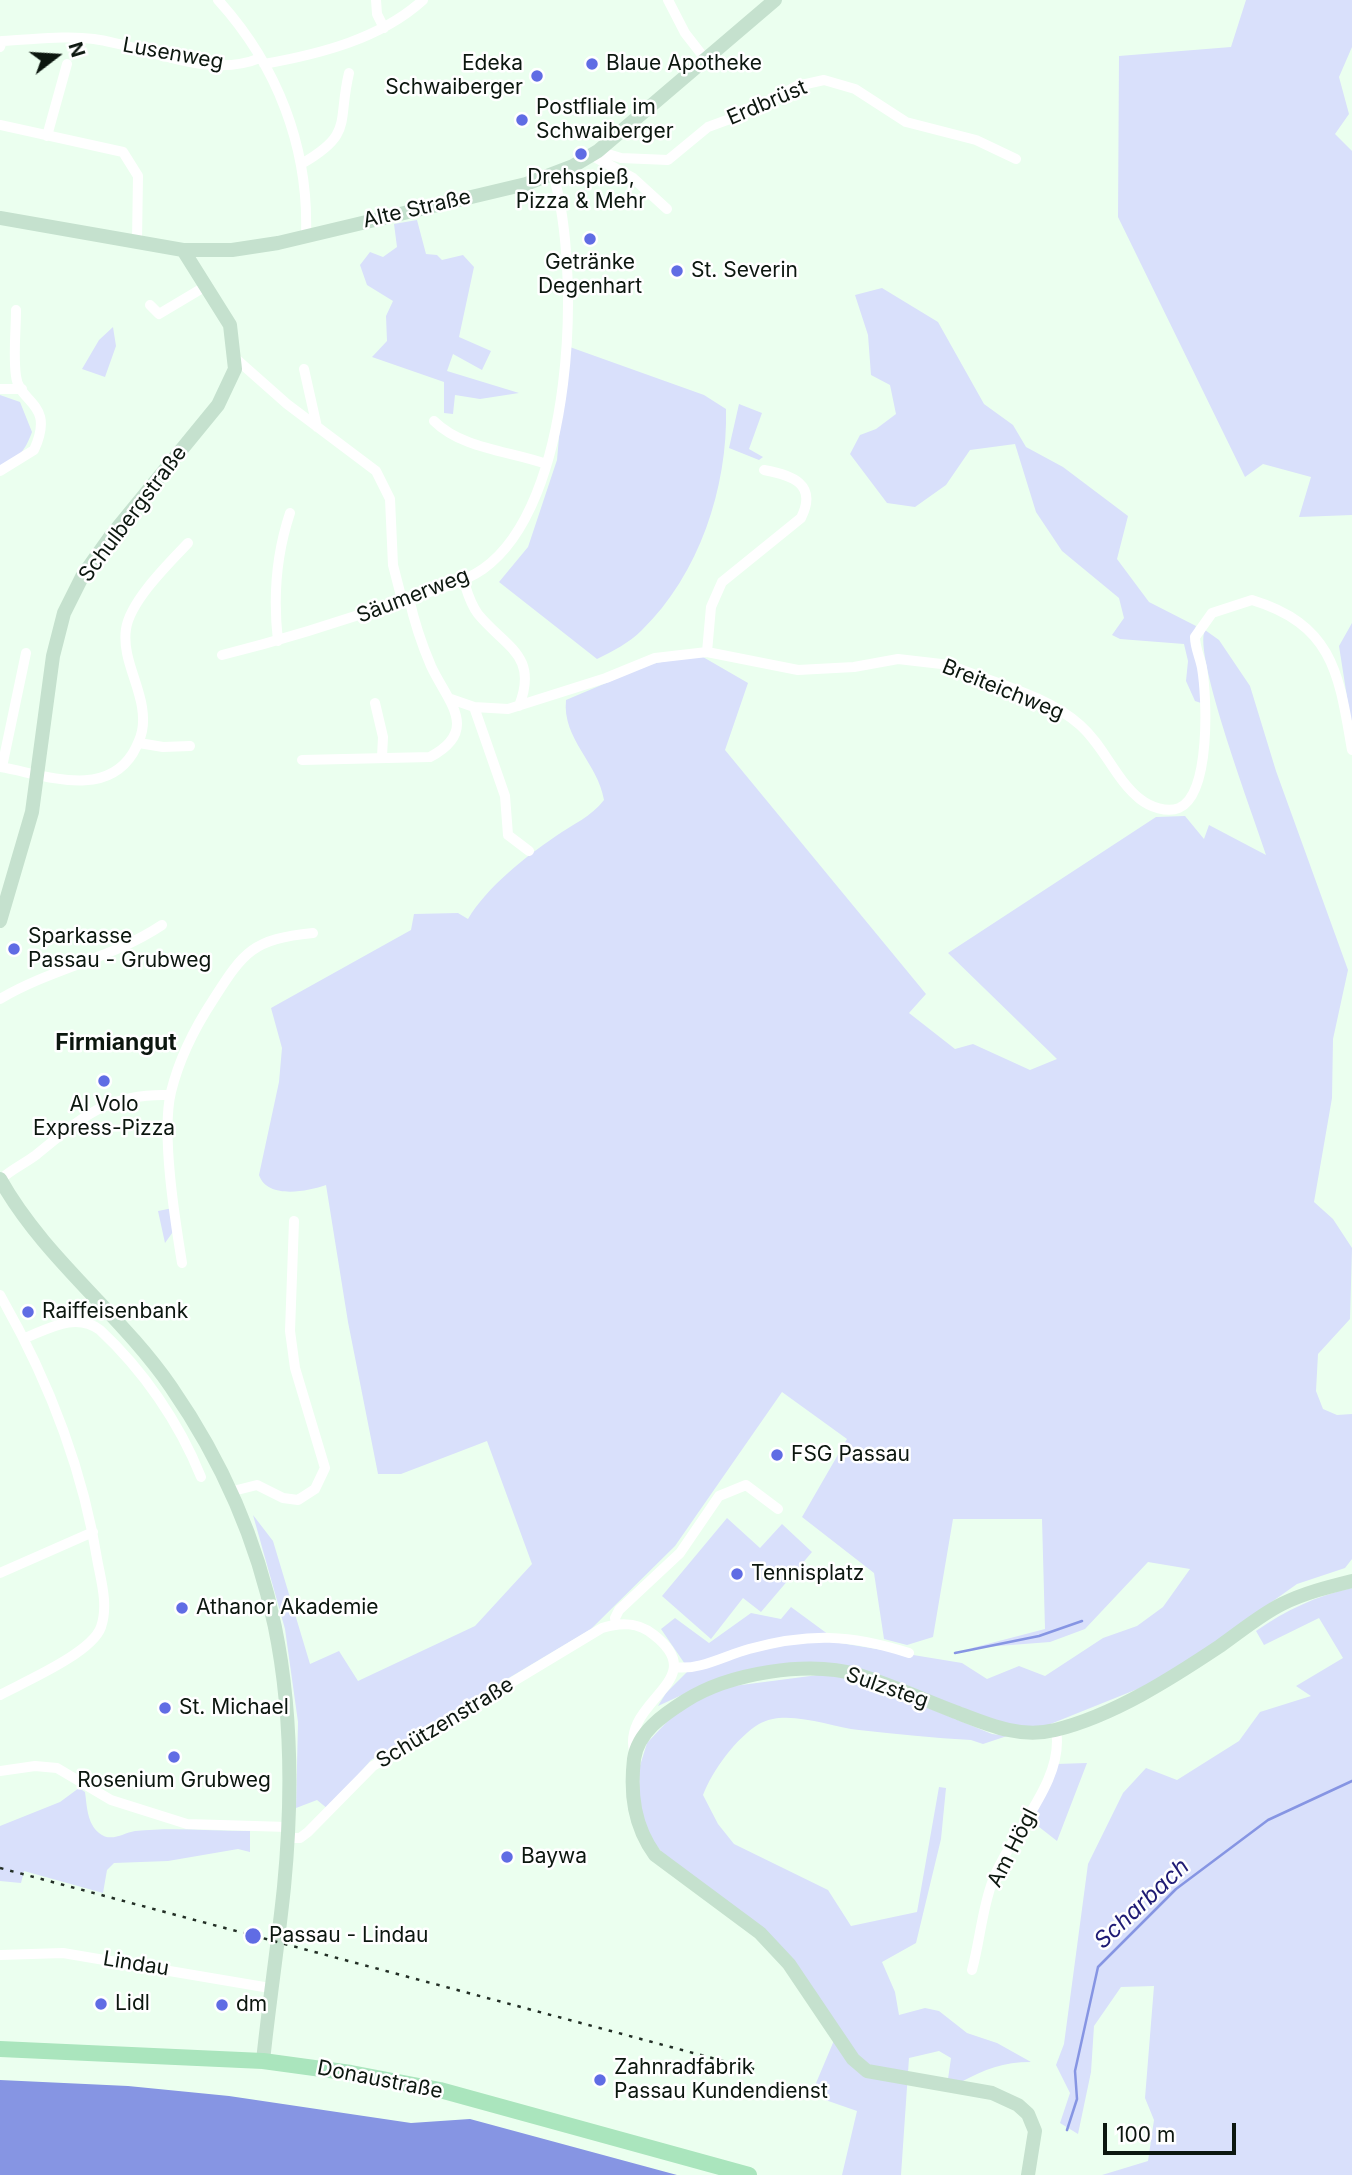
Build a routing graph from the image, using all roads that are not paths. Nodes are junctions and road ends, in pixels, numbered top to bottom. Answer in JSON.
{"nodes":[{"id":1,"x":218,"y":0,"type":"edge"},
{"id":2,"x":376,"y":0,"type":"edge"},
{"id":3,"x":423,"y":0,"type":"edge"},
{"id":4,"x":668,"y":0,"type":"edge"},
{"id":5,"x":775,"y":0,"type":"edge"},
{"id":6,"x":384,"y":28,"type":"junction"},
{"id":7,"x":1,"y":44,"type":"edge"},
{"id":8,"x":706,"y":60,"type":"junction"},
{"id":9,"x":262,"y":61,"type":"junction"},
{"id":10,"x":67,"y":64,"type":"dead end"},
{"id":11,"x":349,"y":73,"type":"dead end"},
{"id":12,"x":0,"y":125,"type":"edge"},
{"id":13,"x":47,"y":136,"type":"junction"},
{"id":14,"x":594,"y":153,"type":"junction"},
{"id":15,"x":1016,"y":159,"type":"dead end"},
{"id":16,"x":303,"y":163,"type":"junction"},
{"id":17,"x":553,"y":174,"type":"junction"},
{"id":18,"x":667,"y":209,"type":"dead end"},
{"id":19,"x":0,"y":218,"type":"edge"},
{"id":20,"x":306,"y":235,"type":"junction"},
{"id":21,"x":137,"y":241,"type":"junction"},
{"id":22,"x":183,"y":250,"type":"junction"},
{"id":23,"x":206,"y":286,"type":"junction"},
{"id":24,"x":150,"y":305,"type":"dead end"},
{"id":25,"x":16,"y":310,"type":"dead end"},
{"id":26,"x":235,"y":358,"type":"junction"},
{"id":27,"x":304,"y":369,"type":"dead end"},
{"id":28,"x":0,"y":389,"type":"edge"},
{"id":29,"x":22,"y":389,"type":"junction"},
{"id":30,"x":433,"y":421,"type":"dead end"},
{"id":31,"x":317,"y":428,"type":"junction"},
{"id":32,"x":546,"y":464,"type":"junction"},
{"id":33,"x":764,"y":470,"type":"dead end"},
{"id":34,"x":0,"y":471,"type":"edge"},
{"id":35,"x":290,"y":513,"type":"dead end"},
{"id":36,"x":188,"y":543,"type":"dead end"},
{"id":37,"x":463,"y":579,"type":"junction"},
{"id":38,"x":406,"y":599,"type":"junction"},
{"id":39,"x":278,"y":642,"type":"junction"},
{"id":40,"x":707,"y":652,"type":"junction"},
{"id":41,"x":26,"y":653,"type":"dead end"},
{"id":42,"x":222,"y":655,"type":"dead end"},
{"id":43,"x":451,"y":699,"type":"junction"},
{"id":44,"x":375,"y":704,"type":"dead end"},
{"id":45,"x":519,"y":706,"type":"junction"},
{"id":46,"x":474,"y":707,"type":"junction"},
{"id":47,"x":139,"y":743,"type":"junction"},
{"id":48,"x":190,"y":746,"type":"dead end"},
{"id":49,"x":1352,"y":750,"type":"edge"},
{"id":50,"x":382,"y":757,"type":"junction"},
{"id":51,"x":302,"y":760,"type":"dead end"},
{"id":52,"x":1,"y":767,"type":"edge"},
{"id":53,"x":39,"y":775,"type":"junction"},
{"id":54,"x":529,"y":850,"type":"dead end"},
{"id":55,"x":0,"y":920,"type":"edge"},
{"id":56,"x":162,"y":925,"type":"dead end"},
{"id":57,"x":313,"y":933,"type":"dead end"},
{"id":58,"x":0,"y":999,"type":"edge"},
{"id":59,"x":170,"y":1095,"type":"junction"},
{"id":60,"x":0,"y":1179,"type":"edge"},
{"id":61,"x":294,"y":1221,"type":"dead end"},
{"id":62,"x":182,"y":1263,"type":"dead end"},
{"id":63,"x":0,"y":1295,"type":"edge"},
{"id":64,"x":24,"y":1338,"type":"junction"},
{"id":65,"x":201,"y":1477,"type":"dead end"},
{"id":66,"x":233,"y":1491,"type":"junction"},
{"id":67,"x":778,"y":1509,"type":"dead end"},
{"id":68,"x":93,"y":1532,"type":"junction"},
{"id":69,"x":0,"y":1573,"type":"edge"},
{"id":70,"x":1352,"y":1581,"type":"edge"},
{"id":71,"x":616,"y":1624,"type":"junction"},
{"id":72,"x":909,"y":1653,"type":"dead end"},
{"id":73,"x":675,"y":1667,"type":"junction"},
{"id":74,"x":0,"y":1695,"type":"edge"},
{"id":75,"x":1056,"y":1730,"type":"junction"},
{"id":76,"x":635,"y":1755,"type":"junction"},
{"id":77,"x":0,"y":1771,"type":"edge"},
{"id":78,"x":288,"y":1832,"type":"junction"},
{"id":79,"x":0,"y":1955,"type":"edge"},
{"id":80,"x":972,"y":1970,"type":"dead end"},
{"id":81,"x":270,"y":1988,"type":"junction"},
{"id":82,"x":0,"y":2049,"type":"edge"},
{"id":83,"x":263,"y":2061,"type":"junction"},
{"id":84,"x":749,"y":2175,"type":"edge"},
{"id":85,"x":1028,"y":2175,"type":"edge"}],
"edges":[{"from":1,"to":9,"type":"street"},
{"from":2,"to":6,"type":"street"},
{"from":3,"to":6,"type":"street","name":"Lusenweg"},
{"from":4,"to":8,"type":"street"},
{"from":5,"to":8,"type":"street","name":"Alte Straße"},
{"from":6,"to":9,"type":"street","name":"Lusenweg"},
{"from":7,"to":9,"type":"street","name":"Lusenweg"},
{"from":8,"to":14,"type":"street","name":"Alte Straße"},
{"from":9,"to":16,"type":"street"},
{"from":10,"to":13,"type":"street"},
{"from":11,"to":16,"type":"street"},
{"from":12,"to":13,"type":"street"},
{"from":13,"to":21,"type":"street"},
{"from":14,"to":15,"type":"street","name":"Erdbrüst"},
{"from":14,"to":17,"type":"street","name":"Alte Straße"},
{"from":14,"to":18,"type":"street"},
{"from":16,"to":20,"type":"street"},
{"from":17,"to":20,"type":"street","name":"Alte Straße"},
{"from":17,"to":32,"type":"street","name":"Säumerweg"},
{"from":19,"to":21,"type":"street","name":"Alte Straße"},
{"from":20,"to":22,"type":"street","name":"Alte Straße"},
{"from":21,"to":22,"type":"street","name":"Alte Straße"},
{"from":22,"to":23,"type":"street","name":"Schulbergstraße"},
{"from":23,"to":24,"type":"street"},
{"from":23,"to":26,"type":"street","name":"Schulbergstraße"},
{"from":25,"to":29,"type":"street"},
{"from":26,"to":31,"type":"street"},
{"from":26,"to":53,"type":"street","name":"Schulbergstraße"},
{"from":27,"to":31,"type":"street"},
{"from":28,"to":29,"type":"street"},
{"from":29,"to":34,"type":"street"},
{"from":30,"to":32,"type":"street"},
{"from":31,"to":38,"type":"street"},
{"from":32,"to":37,"type":"street","name":"Säumerweg"},
{"from":33,"to":40,"type":"street"},
{"from":35,"to":39,"type":"street"},
{"from":36,"to":47,"type":"street"},
{"from":37,"to":38,"type":"street","name":"Säumerweg"},
{"from":37,"to":45,"type":"street"},
{"from":38,"to":39,"type":"street","name":"Säumerweg"},
{"from":38,"to":43,"type":"street"},
{"from":39,"to":42,"type":"street","name":"Säumerweg"},
{"from":40,"to":45,"type":"street","name":"Breiteichweg"},
{"from":40,"to":49,"type":"street","name":"Breiteichweg"},
{"from":41,"to":52,"type":"street"},
{"from":43,"to":46,"type":"street","name":"Breiteichweg"},
{"from":43,"to":50,"type":"street"},
{"from":44,"to":50,"type":"street"},
{"from":45,"to":46,"type":"street","name":"Breiteichweg"},
{"from":46,"to":54,"type":"street"},
{"from":47,"to":48,"type":"street"},
{"from":47,"to":53,"type":"street"},
{"from":50,"to":51,"type":"street"},
{"from":52,"to":53,"type":"street"},
{"from":53,"to":55,"type":"street","name":"Schulbergstraße"},
{"from":56,"to":58,"type":"street"},
{"from":57,"to":59,"type":"street"},
{"from":59,"to":60,"type":"street"},
{"from":59,"to":62,"type":"street"},
{"from":60,"to":66,"type":"street"},
{"from":61,"to":66,"type":"street"},
{"from":63,"to":64,"type":"street"},
{"from":64,"to":65,"type":"street"},
{"from":64,"to":68,"type":"street"},
{"from":66,"to":78,"type":"street"},
{"from":67,"to":71,"type":"street"},
{"from":68,"to":69,"type":"street"},
{"from":68,"to":74,"type":"street"},
{"from":70,"to":75,"type":"street","name":"Sulzsteg"},
{"from":71,"to":73,"type":"street"},
{"from":71,"to":78,"type":"street","name":"Schützenstraße"},
{"from":72,"to":73,"type":"street","name":"Sulzsteg"},
{"from":73,"to":76,"type":"street"},
{"from":75,"to":76,"type":"street","name":"Sulzsteg"},
{"from":75,"to":80,"type":"street","name":"Am Högl"},
{"from":76,"to":85,"type":"street","name":"Sulzsteg"},
{"from":77,"to":78,"type":"street"},
{"from":78,"to":81,"type":"street"},
{"from":79,"to":81,"type":"street","name":"Lindau"},
{"from":81,"to":83,"type":"street"},
{"from":82,"to":83,"type":"main road","name":"Donaustraße"},
{"from":83,"to":84,"type":"main road","name":"Donaustraße"}]}
